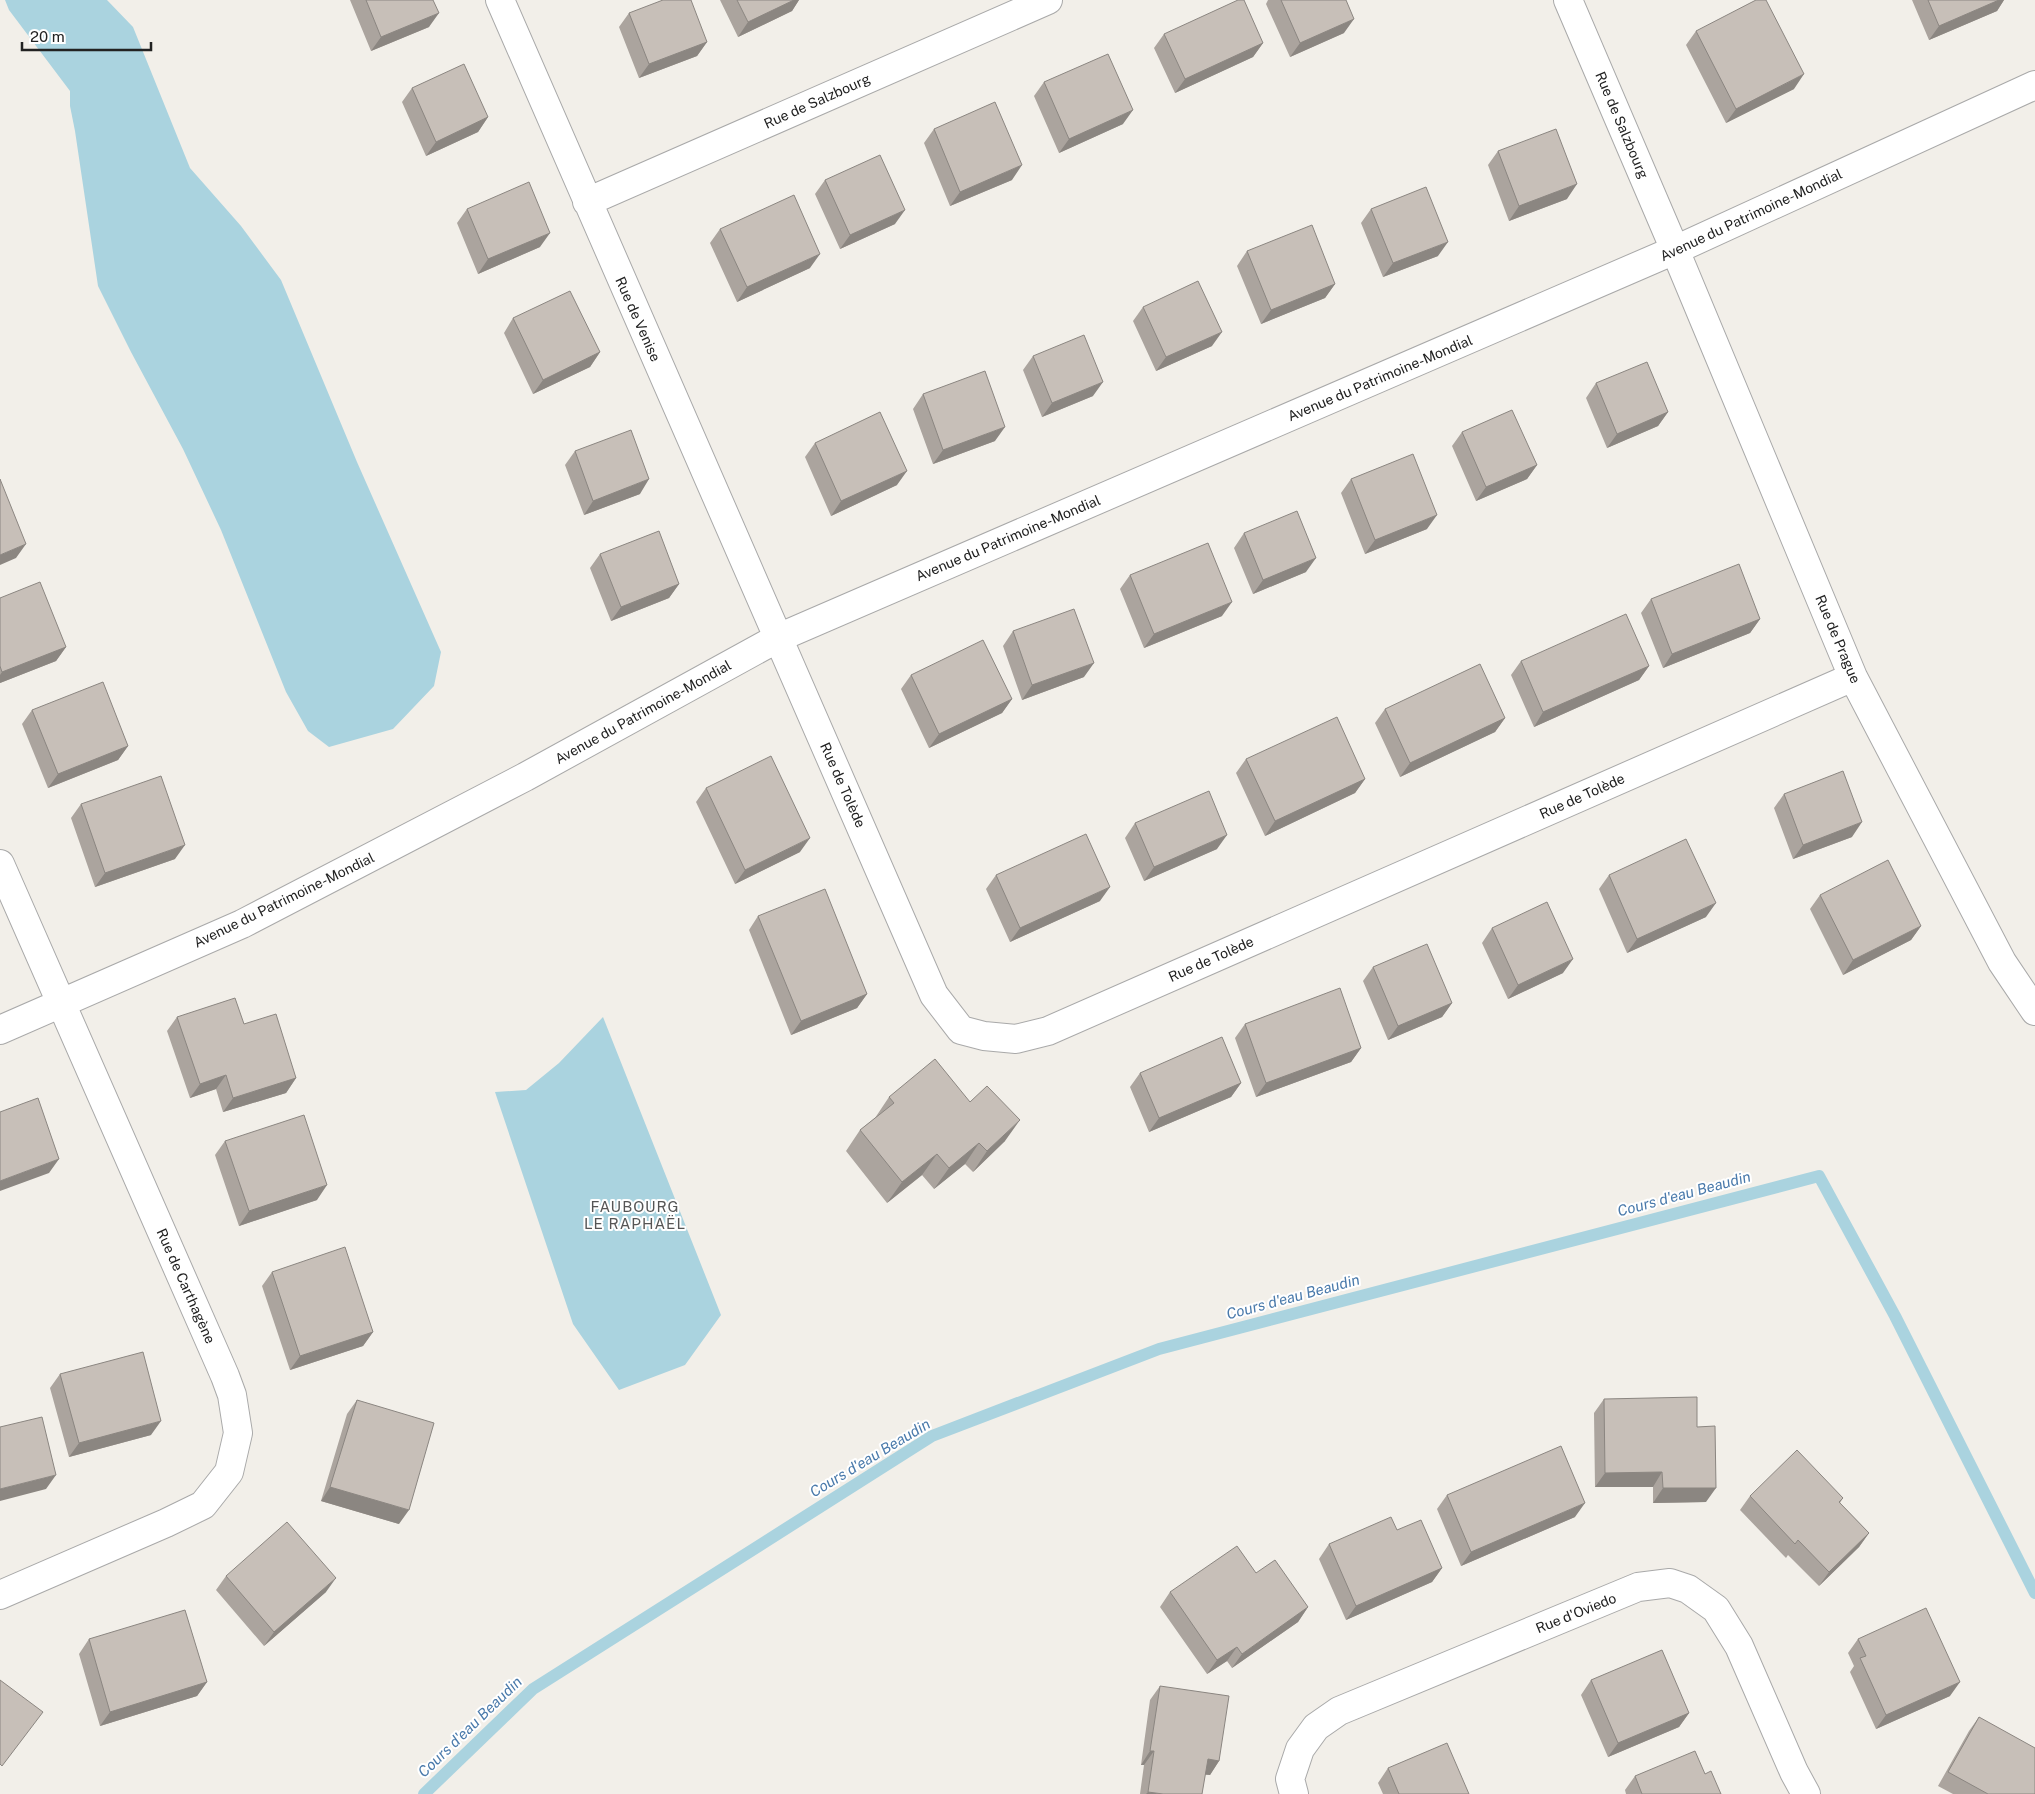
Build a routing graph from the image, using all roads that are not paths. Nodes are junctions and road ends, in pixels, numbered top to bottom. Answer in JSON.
{"nodes":[{"id":1,"x":500,"y":0,"type":"edge"},
{"id":2,"x":1048,"y":0,"type":"edge"},
{"id":3,"x":1568,"y":0,"type":"edge"},
{"id":4,"x":2035,"y":85,"type":"edge"},
{"id":5,"x":587,"y":202,"type":"junction"},
{"id":6,"x":1675,"y":250,"type":"junction"},
{"id":7,"x":778,"y":638,"type":"junction"},
{"id":8,"x":1853,"y":677,"type":"junction"},
{"id":9,"x":0,"y":864,"type":"edge"},
{"id":10,"x":62,"y":1002,"type":"junction"},
{"id":11,"x":2035,"y":1011,"type":"edge"},
{"id":12,"x":0,"y":1030,"type":"edge"},
{"id":13,"x":0,"y":1595,"type":"edge"},
{"id":14,"x":1294,"y":1794,"type":"edge"},
{"id":15,"x":1806,"y":1794,"type":"edge"}],
"edges":[{"from":1,"to":5,"type":"street","name":"Rue de Venise"},
{"from":2,"to":5,"type":"street","name":"Rue de Salzbourg"},
{"from":3,"to":6,"type":"street","name":"Rue de Salzbourg"},
{"from":4,"to":6,"type":"street","name":"Avenue du Patrimoine-Mondial"},
{"from":5,"to":7,"type":"street","name":"Rue de Venise"},
{"from":6,"to":7,"type":"street","name":"Avenue du Patrimoine-Mondial"},
{"from":6,"to":8,"type":"street","name":"Rue de Prague"},
{"from":7,"to":8,"type":"street","name":"Rue de Tolède"},
{"from":7,"to":10,"type":"street","name":"Avenue du Patrimoine-Mondial"},
{"from":8,"to":11,"type":"street","name":"Rue de Prague"},
{"from":9,"to":10,"type":"street","name":"Rue de Carthagène"},
{"from":10,"to":12,"type":"street","name":"Avenue du Patrimoine-Mondial"},
{"from":10,"to":13,"type":"street","name":"Rue de Carthagène"},
{"from":14,"to":15,"type":"street","name":"Rue d'Oviedo"}]}
